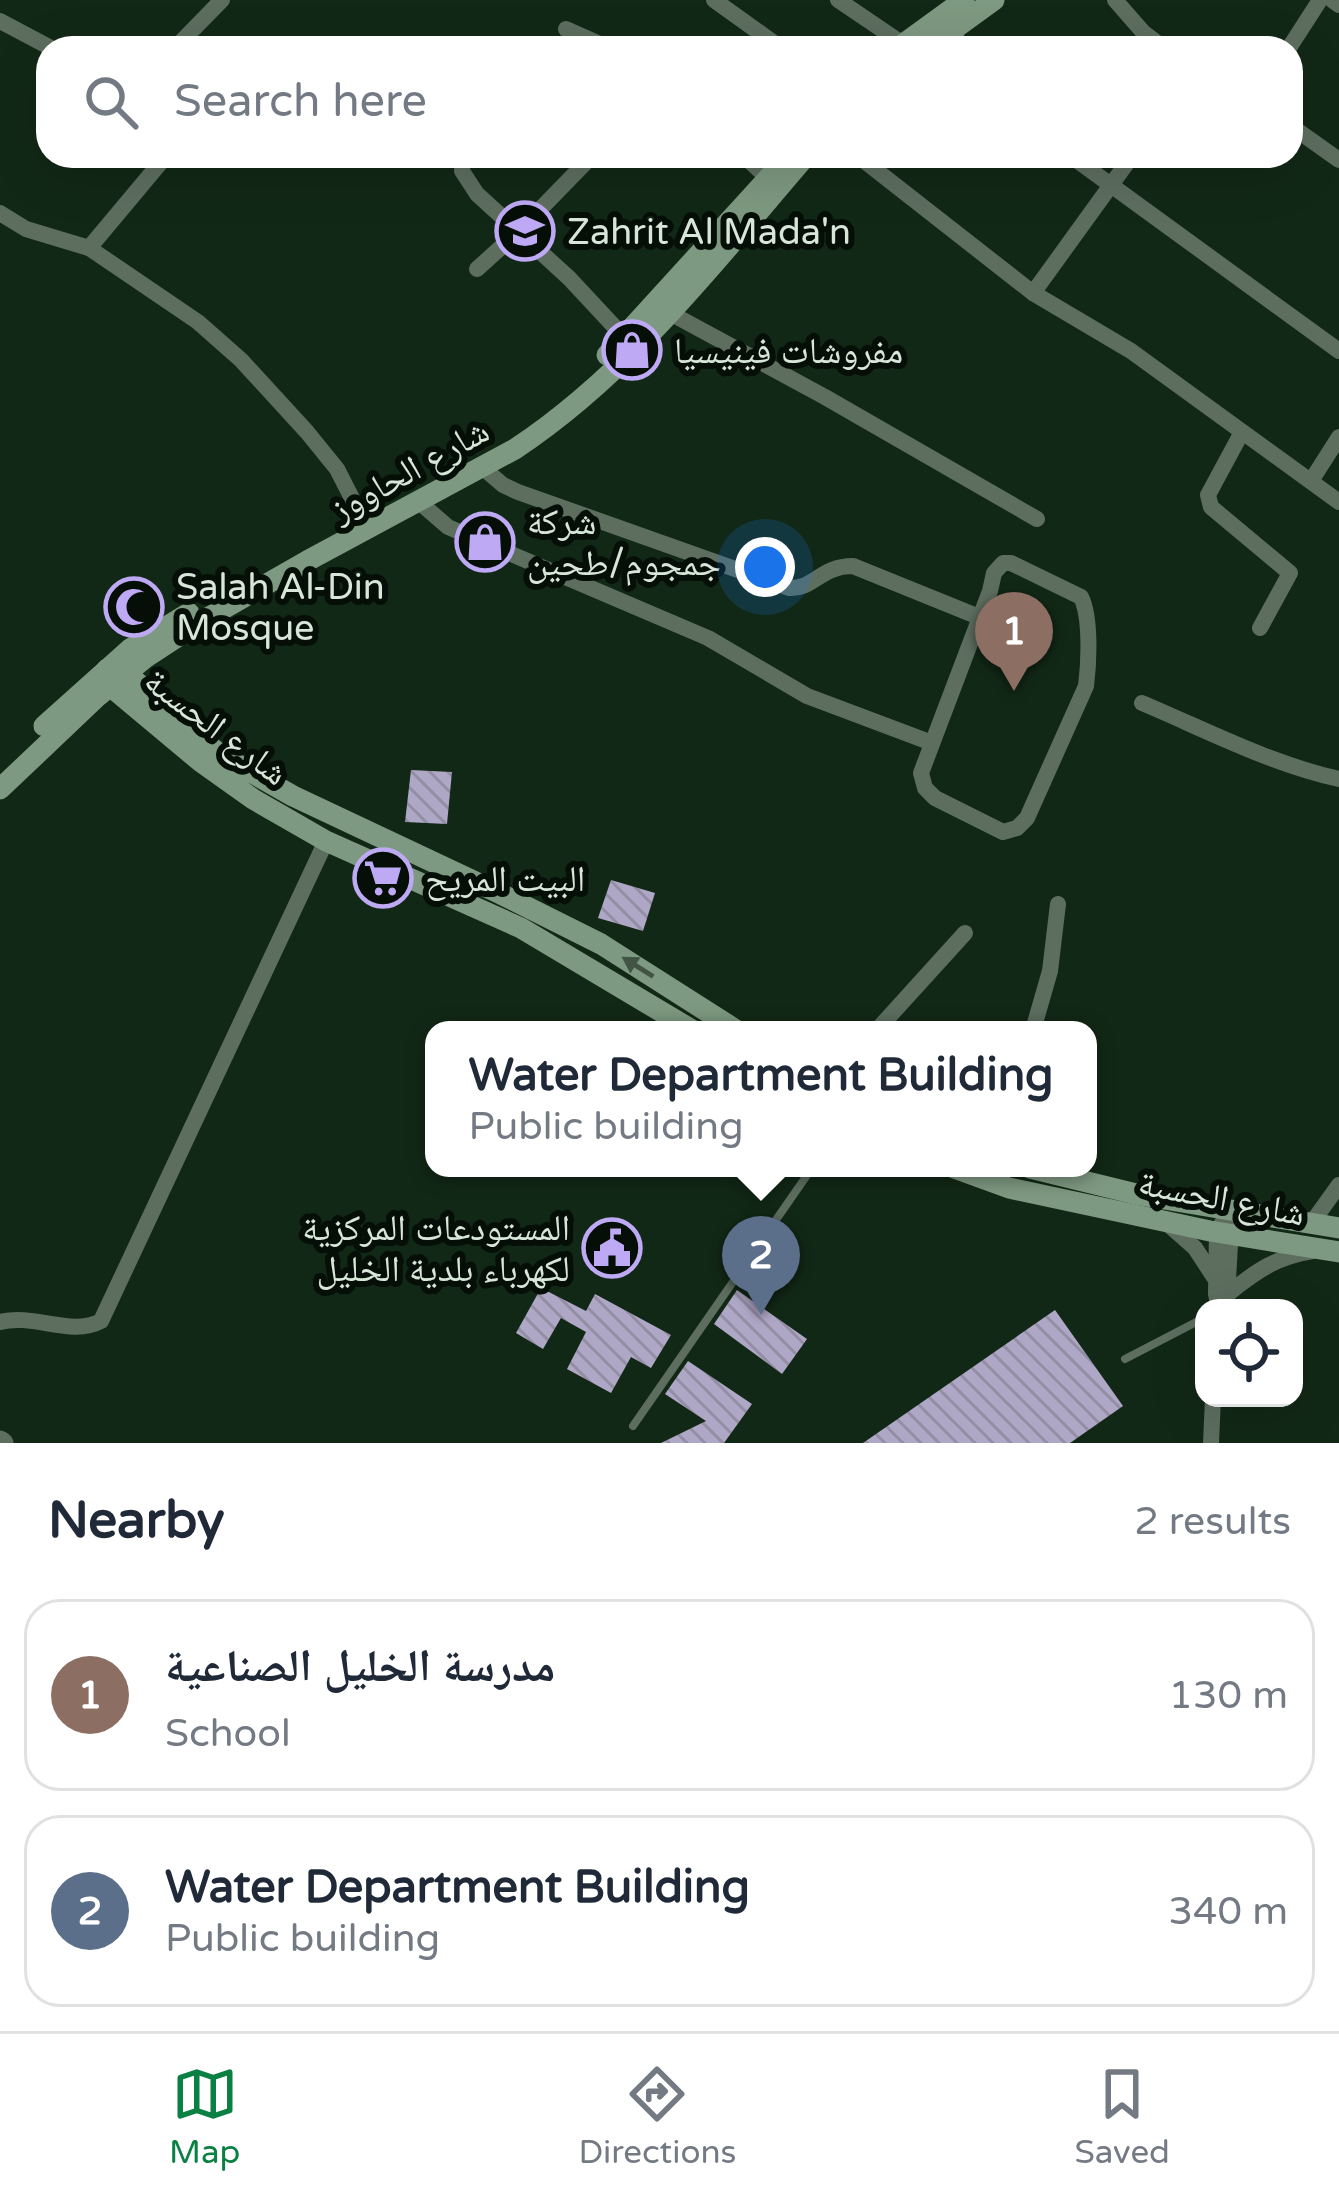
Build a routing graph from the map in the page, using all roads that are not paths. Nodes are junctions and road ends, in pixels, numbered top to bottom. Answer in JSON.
{"nodes":[{"id":1,"x":222,"y":0,"type":"edge"},
{"id":2,"x":714,"y":0,"type":"edge"},
{"id":3,"x":838,"y":0,"type":"edge"},
{"id":4,"x":964,"y":0,"type":"edge"},
{"id":5,"x":994,"y":0,"type":"edge"},
{"id":6,"x":1115,"y":0,"type":"edge"},
{"id":7,"x":1320,"y":0,"type":"edge"},
{"id":8,"x":0,"y":21,"type":"edge"},
{"id":9,"x":566,"y":29,"type":"dead end"},
{"id":10,"x":188,"y":36,"type":"edge"},
{"id":11,"x":582,"y":36,"type":"edge"},
{"id":12,"x":764,"y":36,"type":"edge"},
{"id":13,"x":887,"y":36,"type":"edge"},
{"id":14,"x":914,"y":36,"type":"edge"},
{"id":15,"x":960,"y":36,"type":"edge"},
{"id":16,"x":1148,"y":36,"type":"edge"},
{"id":17,"x":1297,"y":36,"type":"edge"},
{"id":18,"x":36,"y":40,"type":"edge"},
{"id":19,"x":1303,"y":134,"type":"edge"},
{"id":20,"x":1339,"y":160,"type":"edge"},
{"id":21,"x":156,"y":168,"type":"edge"},
{"id":22,"x":462,"y":168,"type":"edge"},
{"id":23,"x":580,"y":168,"type":"edge"},
{"id":24,"x":757,"y":168,"type":"edge"},
{"id":25,"x":777,"y":168,"type":"edge"},
{"id":26,"x":796,"y":168,"type":"edge"},
{"id":27,"x":873,"y":168,"type":"edge"},
{"id":28,"x":1087,"y":168,"type":"edge"},
{"id":29,"x":1123,"y":168,"type":"edge"},
{"id":30,"x":768,"y":178,"type":"junction"},
{"id":31,"x":1110,"y":186,"type":"junction"},
{"id":32,"x":0,"y":214,"type":"edge"},
{"id":33,"x":519,"y":231,"type":"junction"},
{"id":34,"x":88,"y":248,"type":"junction"},
{"id":35,"x":477,"y":268,"type":"dead end"},
{"id":36,"x":1034,"y":293,"type":"junction"},
{"id":37,"x":670,"y":313,"type":"junction"},
{"id":38,"x":624,"y":337,"type":"junction"},
{"id":39,"x":1339,"y":351,"type":"edge"},
{"id":40,"x":1242,"y":432,"type":"junction"},
{"id":41,"x":1339,"y":437,"type":"edge"},
{"id":42,"x":482,"y":466,"type":"junction"},
{"id":43,"x":1311,"y":481,"type":"junction"},
{"id":44,"x":418,"y":501,"type":"junction"},
{"id":45,"x":1339,"y":502,"type":"edge"},
{"id":46,"x":362,"y":516,"type":"junction"},
{"id":47,"x":1037,"y":519,"type":"dead end"},
{"id":48,"x":979,"y":616,"type":"junction"},
{"id":49,"x":1260,"y":628,"type":"dead end"},
{"id":50,"x":114,"y":676,"type":"junction"},
{"id":51,"x":1142,"y":703,"type":"dead end"},
{"id":52,"x":932,"y":743,"type":"junction"},
{"id":53,"x":0,"y":771,"type":"edge"},
{"id":54,"x":1339,"y":779,"type":"edge"},
{"id":55,"x":0,"y":789,"type":"edge"},
{"id":56,"x":326,"y":841,"type":"junction"},
{"id":57,"x":1058,"y":904,"type":"dead end"},
{"id":58,"x":964,"y":933,"type":"dead end"},
{"id":59,"x":677,"y":1021,"type":"edge"},
{"id":60,"x":722,"y":1021,"type":"edge"},
{"id":61,"x":885,"y":1021,"type":"edge"},
{"id":62,"x":1036,"y":1021,"type":"edge"},
{"id":63,"x":806,"y":1177,"type":"edge"},
{"id":64,"x":979,"y":1177,"type":"edge"},
{"id":65,"x":1067,"y":1177,"type":"edge"},
{"id":66,"x":1339,"y":1186,"type":"edge"},
{"id":67,"x":1163,"y":1221,"type":"junction"},
{"id":68,"x":1311,"y":1224,"type":"junction"},
{"id":69,"x":1226,"y":1226,"type":"junction"},
{"id":70,"x":1339,"y":1228,"type":"edge"},
{"id":71,"x":1331,"y":1251,"type":"edge"},
{"id":72,"x":1221,"y":1298,"type":"edge"},
{"id":73,"x":0,"y":1322,"type":"edge"},
{"id":74,"x":1195,"y":1323,"type":"edge"},
{"id":75,"x":1125,"y":1359,"type":"dead end"},
{"id":76,"x":1213,"y":1407,"type":"edge"},
{"id":77,"x":633,"y":1426,"type":"dead end"},
{"id":78,"x":1211,"y":1443,"type":"edge"}],
"edges":[{"from":1,"to":10,"type":"street"},
{"from":2,"to":12,"type":"street"},
{"from":3,"to":13,"type":"street"},
{"from":4,"to":14,"type":"main road"},
{"from":5,"to":15,"type":"main road"},
{"from":6,"to":16,"type":"street"},
{"from":7,"to":17,"type":"street"},
{"from":8,"to":18,"type":"street"},
{"from":9,"to":11,"type":"street"},
{"from":19,"to":20,"type":"street"},
{"from":21,"to":34,"type":"street"},
{"from":22,"to":33,"type":"street"},
{"from":23,"to":33,"type":"street"},
{"from":24,"to":30,"type":"street"},
{"from":25,"to":30,"type":"main road","name":"شارع الحاووز"},
{"from":26,"to":37,"type":"main road","name":"شارع الحاووز"},
{"from":27,"to":36,"type":"street"},
{"from":28,"to":31,"type":"street"},
{"from":29,"to":31,"type":"street"},
{"from":30,"to":38,"type":"main road","name":"شارع الحاووز"},
{"from":31,"to":36,"type":"street"},
{"from":31,"to":39,"type":"street"},
{"from":32,"to":34,"type":"street"},
{"from":33,"to":35,"type":"street"},
{"from":33,"to":38,"type":"street"},
{"from":34,"to":46,"type":"street"},
{"from":36,"to":40,"type":"street"},
{"from":37,"to":42,"type":"main road","name":"شارع الحاووز"},
{"from":37,"to":47,"type":"street"},
{"from":38,"to":46,"type":"main road","name":"شارع الحاووز"},
{"from":40,"to":43,"type":"street"},
{"from":40,"to":49,"type":"street"},
{"from":41,"to":43,"type":"street"},
{"from":42,"to":44,"type":"main road","name":"شارع الحاووز"},
{"from":42,"to":48,"type":"street"},
{"from":43,"to":45,"type":"street"},
{"from":44,"to":50,"type":"main road","name":"شارع الحاووز"},
{"from":44,"to":52,"type":"street"},
{"from":46,"to":50,"type":"main road","name":"شارع الحاووز"},
{"from":48,"to":52,"type":"street"},
{"from":48,"to":52,"type":"street"},
{"from":50,"to":53,"type":"main road","name":"شارع الحاووز"},
{"from":50,"to":55,"type":"main road","name":"شارع الحاووز"},
{"from":50,"to":56,"type":"main road","name":"شارع الحسبة"},
{"from":60,"to":50,"type":"main road","name":"شارع الحسبة","one_way":true},
{"from":51,"to":54,"type":"street"},
{"from":56,"to":59,"type":"main road","name":"شارع الحسبة"},
{"from":56,"to":73,"type":"street"},
{"from":57,"to":62,"type":"street"},
{"from":58,"to":61,"type":"street"},
{"from":63,"to":77,"type":"lane"},
{"from":64,"to":67,"type":"main road","name":"شارع الحسبة"},
{"from":65,"to":69,"type":"main road","name":"شارع الحسبة"},
{"from":66,"to":68,"type":"street"},
{"from":67,"to":69,"type":"main road","name":"شارع الحسبة"},
{"from":67,"to":72,"type":"street"},
{"from":68,"to":69,"type":"main road","name":"شارع الحسبة"},
{"from":68,"to":70,"type":"main road","name":"شارع الحسبة"},
{"from":69,"to":71,"type":"main road","name":"شارع الحسبة"},
{"from":69,"to":72,"type":"street"},
{"from":71,"to":72,"type":"street"},
{"from":74,"to":75,"type":"lane"},
{"from":76,"to":78,"type":"street"}]}
